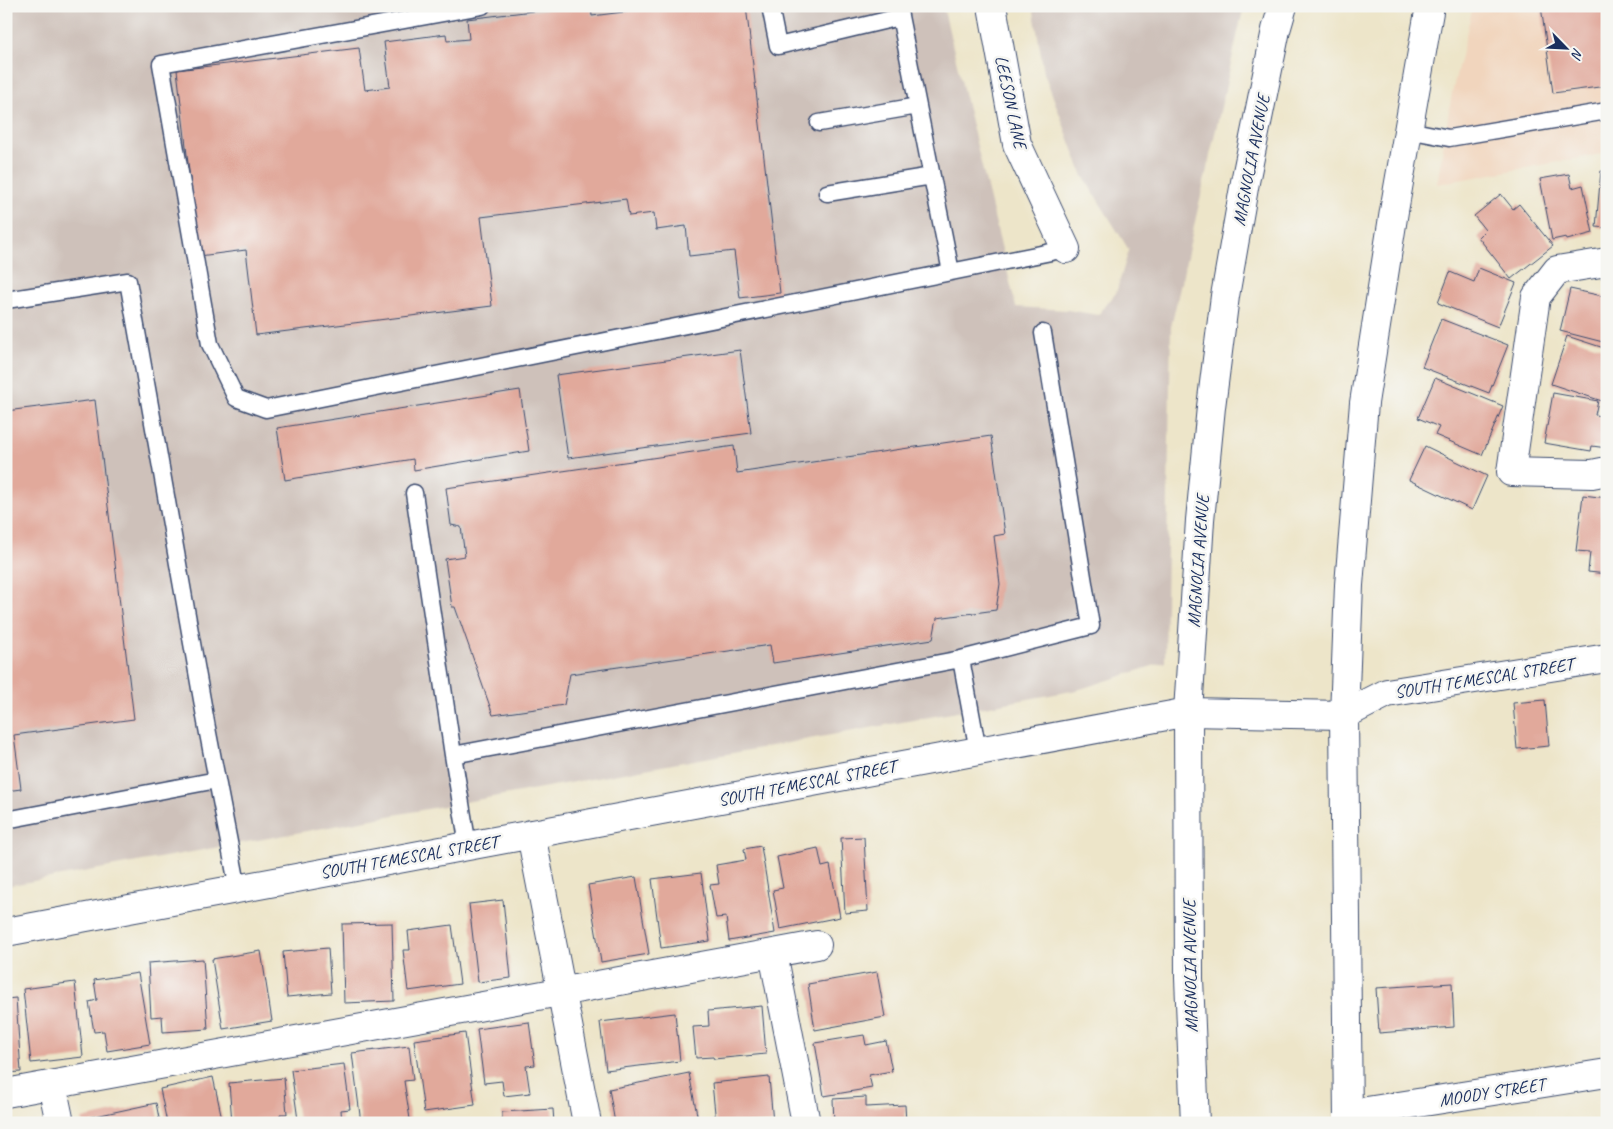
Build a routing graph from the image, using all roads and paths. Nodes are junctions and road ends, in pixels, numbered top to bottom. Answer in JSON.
{"nodes":[{"id":1,"x":482,"y":6,"type":"edge"},
{"id":2,"x":770,"y":6,"type":"edge"},
{"id":3,"x":992,"y":6,"type":"edge"},
{"id":4,"x":1283,"y":6,"type":"edge"},
{"id":5,"x":1430,"y":6,"type":"edge"},
{"id":6,"x":899,"y":12,"type":"edge"},
{"id":7,"x":918,"y":106,"type":"junction"},
{"id":8,"x":1607,"y":111,"type":"edge"},
{"id":9,"x":819,"y":123,"type":"dead end"},
{"id":10,"x":1408,"y":130,"type":"junction"},
{"id":11,"x":932,"y":176,"type":"junction"},
{"id":12,"x":827,"y":194,"type":"dead end"},
{"id":13,"x":1066,"y":249,"type":"joint"},
{"id":14,"x":1607,"y":262,"type":"edge"},
{"id":15,"x":951,"y":272,"type":"junction"},
{"id":16,"x":6,"y":300,"type":"edge"},
{"id":17,"x":1043,"y":333,"type":"dead end"},
{"id":18,"x":1607,"y":471,"type":"edge"},
{"id":19,"x":414,"y":493,"type":"dead end"},
{"id":20,"x":1607,"y":658,"type":"edge"},
{"id":21,"x":961,"y":659,"type":"junction"},
{"id":22,"x":1188,"y":712,"type":"junction"},
{"id":23,"x":1344,"y":715,"type":"junction"},
{"id":24,"x":978,"y":751,"type":"junction"},
{"id":25,"x":453,"y":755,"type":"junction"},
{"id":26,"x":217,"y":780,"type":"junction"},
{"id":27,"x":6,"y":820,"type":"edge"},
{"id":28,"x":531,"y":834,"type":"junction"},
{"id":29,"x":468,"y":846,"type":"junction"},
{"id":30,"x":238,"y":888,"type":"junction"},
{"id":31,"x":6,"y":932,"type":"edge"},
{"id":32,"x":817,"y":945,"type":"dead end"},
{"id":33,"x":773,"y":953,"type":"junction"},
{"id":34,"x":561,"y":992,"type":"junction"},
{"id":35,"x":1607,"y":1073,"type":"edge"},
{"id":36,"x":52,"y":1085,"type":"junction"},
{"id":37,"x":6,"y":1093,"type":"edge"},
{"id":38,"x":1348,"y":1119,"type":"edge"},
{"id":39,"x":60,"y":1123,"type":"edge"},
{"id":40,"x":587,"y":1123,"type":"edge"},
{"id":41,"x":806,"y":1123,"type":"edge"},
{"id":42,"x":1195,"y":1123,"type":"edge"}],
"edges":[{"from":1,"to":15,"type":"lane"},
{"from":2,"to":6,"type":"lane"},
{"from":3,"to":13,"type":"street","name":"LEESON LANE"},
{"from":4,"to":22,"type":"street","name":"MAGNOLIA AVENUE"},
{"from":5,"to":10,"type":"street"},
{"from":6,"to":7,"type":"lane"},
{"from":7,"to":9,"type":"lane"},
{"from":7,"to":11,"type":"lane"},
{"from":8,"to":10,"type":"lane"},
{"from":10,"to":23,"type":"street"},
{"from":11,"to":12,"type":"lane"},
{"from":11,"to":15,"type":"lane"},
{"from":13,"to":15,"type":"lane"},
{"from":14,"to":18,"type":"street"},
{"from":16,"to":26,"type":"lane"},
{"from":17,"to":21,"type":"lane"},
{"from":19,"to":25,"type":"lane"},
{"from":20,"to":23,"type":"street","name":"SOUTH TEMESCAL STREET"},
{"from":21,"to":24,"type":"lane"},
{"from":21,"to":25,"type":"lane"},
{"from":22,"to":23,"type":"street","name":"SOUTH TEMESCAL STREET"},
{"from":22,"to":24,"type":"street","name":"SOUTH TEMESCAL STREET"},
{"from":22,"to":42,"type":"street","name":"MAGNOLIA AVENUE"},
{"from":23,"to":38,"type":"street"},
{"from":24,"to":28,"type":"street","name":"SOUTH TEMESCAL STREET"},
{"from":25,"to":29,"type":"lane"},
{"from":26,"to":27,"type":"lane"},
{"from":26,"to":30,"type":"lane"},
{"from":28,"to":29,"type":"street","name":"SOUTH TEMESCAL STREET"},
{"from":28,"to":34,"type":"street"},
{"from":29,"to":30,"type":"street","name":"SOUTH TEMESCAL STREET"},
{"from":30,"to":31,"type":"street","name":"SOUTH TEMESCAL STREET"},
{"from":32,"to":33,"type":"street"},
{"from":33,"to":34,"type":"street"},
{"from":33,"to":41,"type":"street"},
{"from":34,"to":36,"type":"street"},
{"from":34,"to":40,"type":"street"},
{"from":35,"to":38,"type":"street","name":"MOODY STREET"},
{"from":36,"to":37,"type":"street"},
{"from":36,"to":39,"type":"street"}]}
